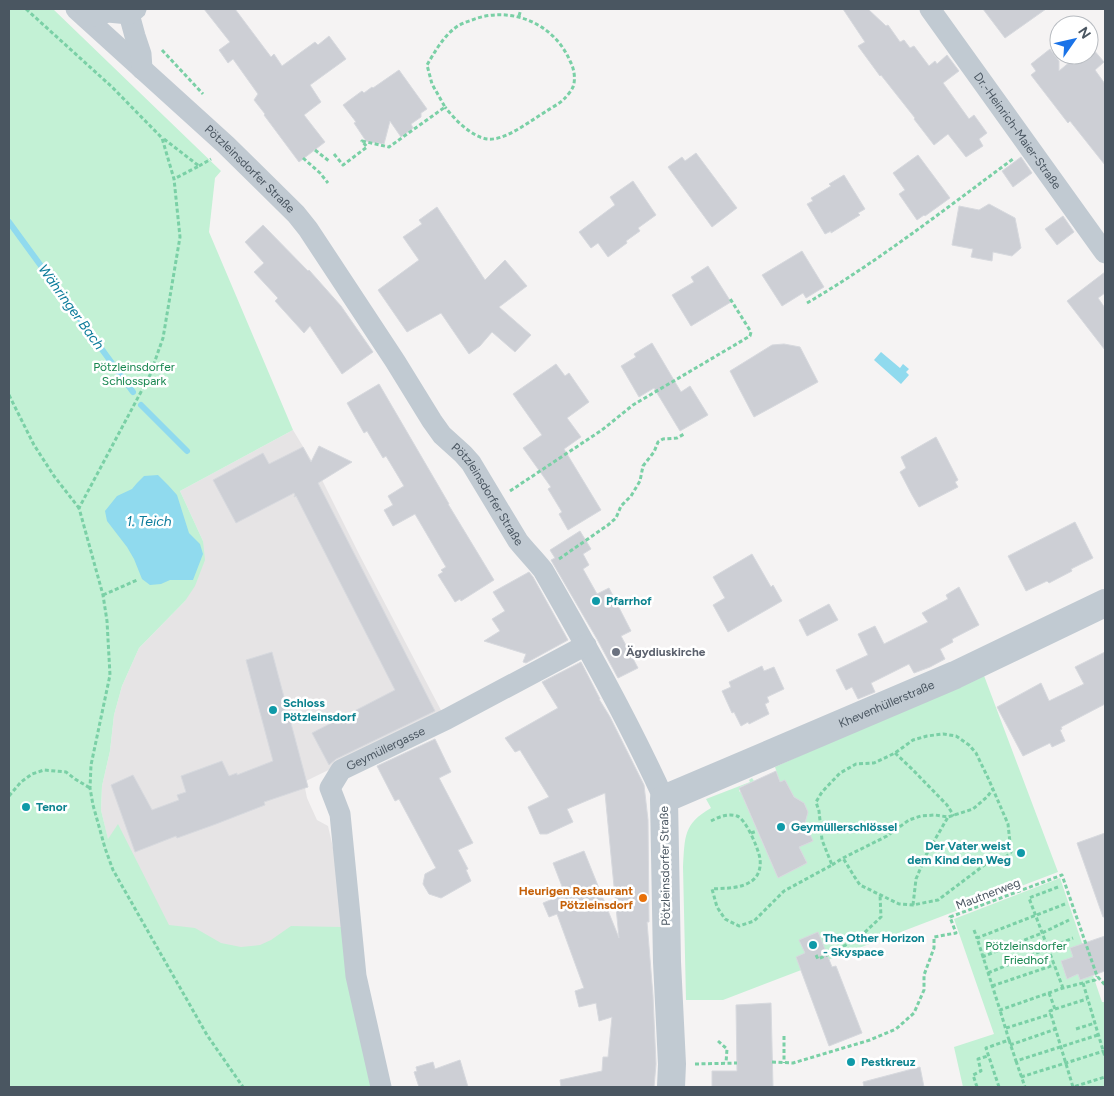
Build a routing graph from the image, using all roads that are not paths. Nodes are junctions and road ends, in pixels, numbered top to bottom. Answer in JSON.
{"nodes":[{"id":1,"x":930,"y":9,"type":"edge"},
{"id":2,"x":132,"y":12,"type":"edge"},
{"id":3,"x":81,"y":13,"type":"edge"},
{"id":4,"x":142,"y":69,"type":"junction"},
{"id":5,"x":1105,"y":253,"type":"edge"},
{"id":6,"x":1105,"y":603,"type":"edge"},
{"id":7,"x":586,"y":645,"type":"junction"},
{"id":8,"x":664,"y":799,"type":"junction"},
{"id":9,"x":671,"y":1076,"type":"edge"},
{"id":10,"x":381,"y":1087,"type":"edge"}],
"edges":[{"from":1,"to":5,"type":"street","name":"Dr.-Heinrich-Maier-Straße"},
{"from":2,"to":3,"type":"street"},
{"from":2,"to":4,"type":"street"},
{"from":3,"to":4,"type":"street","name":"Pötzleinsdorfer Straße"},
{"from":4,"to":7,"type":"street","name":"Pötzleinsdorfer Straße"},
{"from":6,"to":8,"type":"street","name":"Khevenhüllerstraße"},
{"from":7,"to":8,"type":"street","name":"Pötzleinsdorfer Straße"},
{"from":7,"to":10,"type":"street","name":"Geymüllergasse"},
{"from":8,"to":9,"type":"street","name":"Pötzleinsdorfer Straße"}]}
